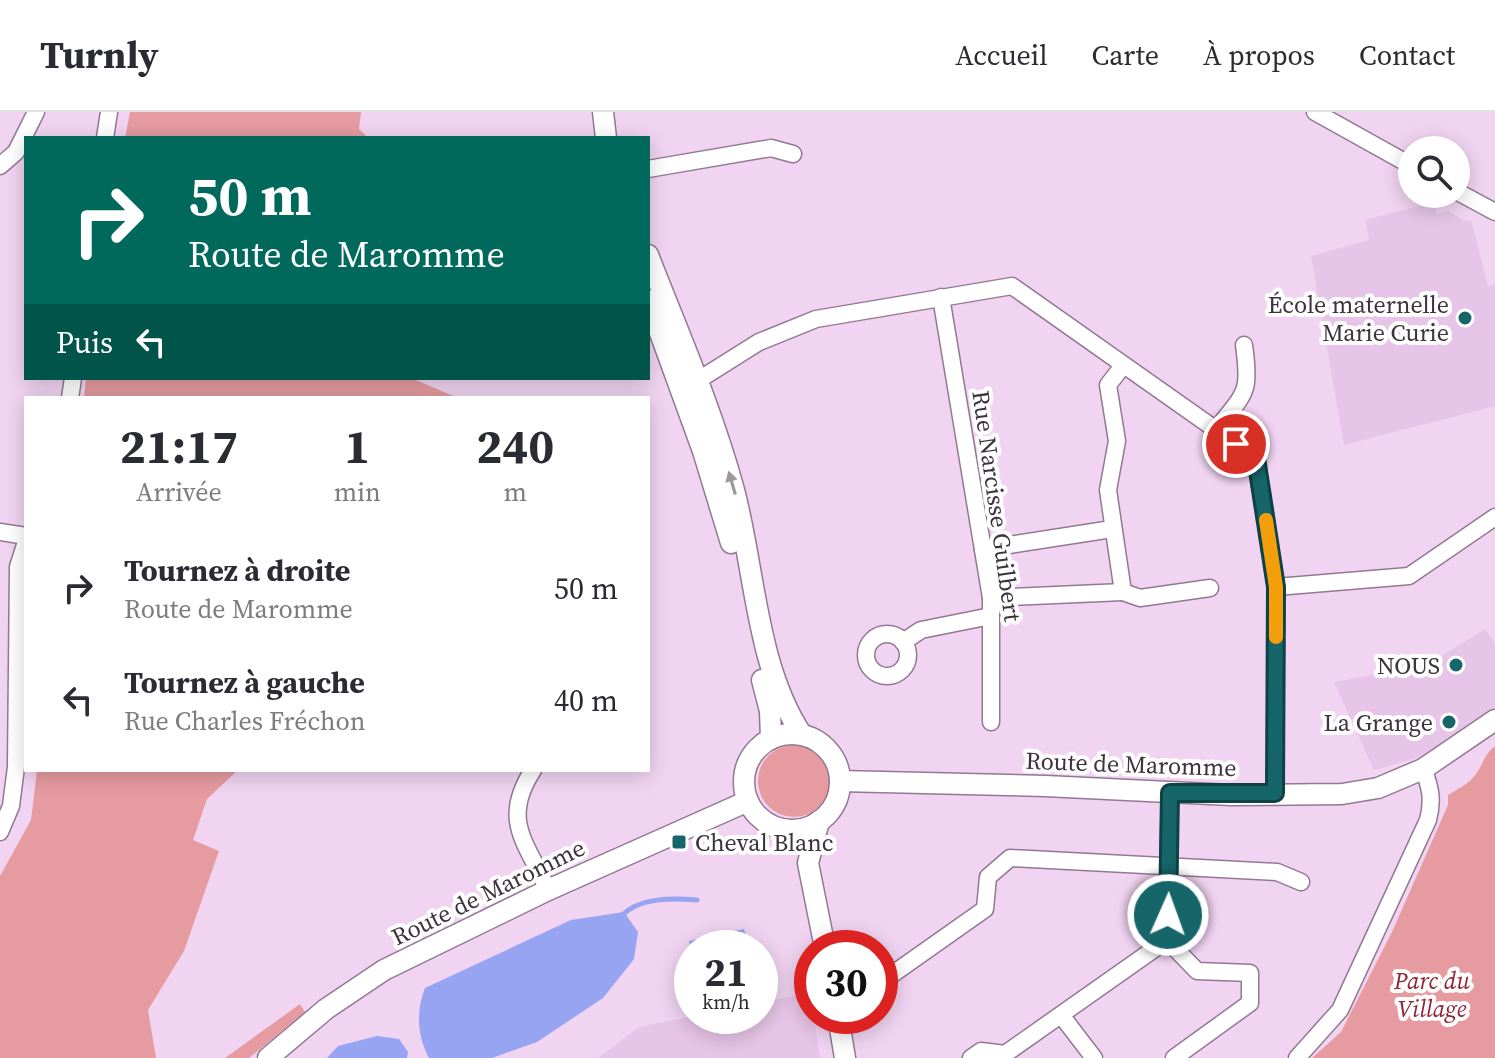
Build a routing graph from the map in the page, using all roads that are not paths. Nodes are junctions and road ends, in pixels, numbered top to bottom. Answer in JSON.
{"nodes":[{"id":1,"x":36,"y":112,"type":"edge"},
{"id":2,"x":109,"y":112,"type":"edge"},
{"id":3,"x":603,"y":112,"type":"edge"},
{"id":4,"x":1315,"y":112,"type":"edge"},
{"id":5,"x":105,"y":136,"type":"edge"},
{"id":6,"x":606,"y":136,"type":"edge"},
{"id":7,"x":793,"y":154,"type":"dead end"},
{"id":8,"x":1398,"y":158,"type":"edge"},
{"id":9,"x":0,"y":166,"type":"edge"},
{"id":10,"x":650,"y":169,"type":"edge"},
{"id":11,"x":1470,"y":199,"type":"edge"},
{"id":12,"x":1495,"y":212,"type":"edge"},
{"id":13,"x":650,"y":261,"type":"edge"},
{"id":14,"x":941,"y":297,"type":"junction"},
{"id":15,"x":650,"y":304,"type":"edge"},
{"id":16,"x":1244,"y":345,"type":"dead end"},
{"id":17,"x":1122,"y":367,"type":"junction"},
{"id":18,"x":690,"y":386,"type":"junction"},
{"id":19,"x":1216,"y":430,"type":"junction"},
{"id":20,"x":711,"y":448,"type":"junction"},
{"id":21,"x":1495,"y":517,"type":"edge"},
{"id":22,"x":1112,"y":529,"type":"junction"},
{"id":23,"x":0,"y":532,"type":"edge"},
{"id":24,"x":24,"y":538,"type":"edge"},
{"id":25,"x":24,"y":546,"type":"edge"},
{"id":26,"x":983,"y":549,"type":"junction"},
{"id":27,"x":1276,"y":587,"type":"junction"},
{"id":28,"x":1210,"y":588,"type":"dead end"},
{"id":29,"x":1123,"y":592,"type":"junction"},
{"id":30,"x":991,"y":598,"type":"junction"},
{"id":31,"x":991,"y":616,"type":"junction"},
{"id":32,"x":903,"y":642,"type":"dead end"},
{"id":33,"x":1495,"y":720,"type":"edge"},
{"id":34,"x":991,"y":722,"type":"dead end"},
{"id":35,"x":802,"y":735,"type":"junction"},
{"id":36,"x":771,"y":739,"type":"junction"},
{"id":37,"x":1423,"y":769,"type":"junction"},
{"id":38,"x":532,"y":772,"type":"edge"},
{"id":39,"x":840,"y":781,"type":"junction"},
{"id":40,"x":1170,"y":793,"type":"junction"},
{"id":41,"x":1275,"y":793,"type":"junction"},
{"id":42,"x":748,"y":801,"type":"junction"},
{"id":43,"x":819,"y":821,"type":"junction"},
{"id":44,"x":783,"y":829,"type":"junction"},
{"id":45,"x":0,"y":832,"type":"edge"},
{"id":46,"x":808,"y":863,"type":"junction"},
{"id":47,"x":1170,"y":866,"type":"junction"},
{"id":48,"x":1301,"y":882,"type":"dead end"},
{"id":49,"x":548,"y":890,"type":"junction"},
{"id":50,"x":821,"y":930,"type":"edge"},
{"id":51,"x":1167,"y":940,"type":"junction"},
{"id":52,"x":898,"y":970,"type":"edge"},
{"id":53,"x":1061,"y":1015,"type":"junction"},
{"id":54,"x":841,"y":1034,"type":"edge"},
{"id":55,"x":1005,"y":1056,"type":"edge"},
{"id":56,"x":268,"y":1058,"type":"edge"},
{"id":57,"x":845,"y":1058,"type":"edge"},
{"id":58,"x":971,"y":1058,"type":"edge"},
{"id":59,"x":1094,"y":1058,"type":"edge"},
{"id":60,"x":1174,"y":1058,"type":"edge"},
{"id":61,"x":1297,"y":1058,"type":"edge"}],
"edges":[{"from":1,"to":9,"type":"street"},
{"from":2,"to":5,"type":"street"},
{"from":3,"to":6,"type":"street"},
{"from":4,"to":8,"type":"street"},
{"from":7,"to":10,"type":"street"},
{"from":11,"to":12,"type":"street"},
{"from":13,"to":18,"type":"street"},
{"from":14,"to":17,"type":"street"},
{"from":14,"to":18,"type":"street"},
{"from":14,"to":26,"type":"street","name":"Rue Narcisse Guilbert"},
{"from":15,"to":18,"type":"street"},
{"from":16,"to":19,"type":"street"},
{"from":17,"to":19,"type":"street"},
{"from":17,"to":22,"type":"street"},
{"from":18,"to":20,"type":"street"},
{"from":19,"to":27,"type":"street"},
{"from":35,"to":20,"type":"street","one_way":true},
{"from":20,"to":36,"type":"street"},
{"from":21,"to":27,"type":"street"},
{"from":22,"to":26,"type":"street"},
{"from":22,"to":29,"type":"street"},
{"from":23,"to":24,"type":"street"},
{"from":25,"to":45,"type":"street"},
{"from":26,"to":30,"type":"street","name":"Rue Narcisse Guilbert"},
{"from":27,"to":41,"type":"street"},
{"from":28,"to":29,"type":"street"},
{"from":29,"to":30,"type":"street"},
{"from":30,"to":31,"type":"street","name":"Rue Narcisse Guilbert"},
{"from":31,"to":32,"type":"street"},
{"from":31,"to":34,"type":"street","name":"Rue Narcisse Guilbert"},
{"from":33,"to":37,"type":"street","name":"Route de Maromme"},
{"from":35,"to":36,"type":"street"},
{"from":35,"to":39,"type":"street"},
{"from":36,"to":42,"type":"street"},
{"from":37,"to":41,"type":"street","name":"Route de Maromme"},
{"from":37,"to":61,"type":"street"},
{"from":38,"to":49,"type":"street"},
{"from":39,"to":40,"type":"street","name":"Route de Maromme"},
{"from":39,"to":43,"type":"street"},
{"from":40,"to":41,"type":"street","name":"Route de Maromme"},
{"from":40,"to":47,"type":"street"},
{"from":42,"to":44,"type":"street"},
{"from":42,"to":49,"type":"street","name":"Route de Maromme"},
{"from":43,"to":44,"type":"street"},
{"from":43,"to":46,"type":"street"},
{"from":44,"to":46,"type":"street"},
{"from":46,"to":50,"type":"street"},
{"from":47,"to":48,"type":"street"},
{"from":47,"to":51,"type":"street"},
{"from":47,"to":52,"type":"street"},
{"from":49,"to":56,"type":"street","name":"Route de Maromme"},
{"from":51,"to":53,"type":"street"},
{"from":51,"to":60,"type":"street"},
{"from":53,"to":55,"type":"street"},
{"from":53,"to":59,"type":"street"},
{"from":54,"to":57,"type":"street"},
{"from":55,"to":58,"type":"street"}]}
